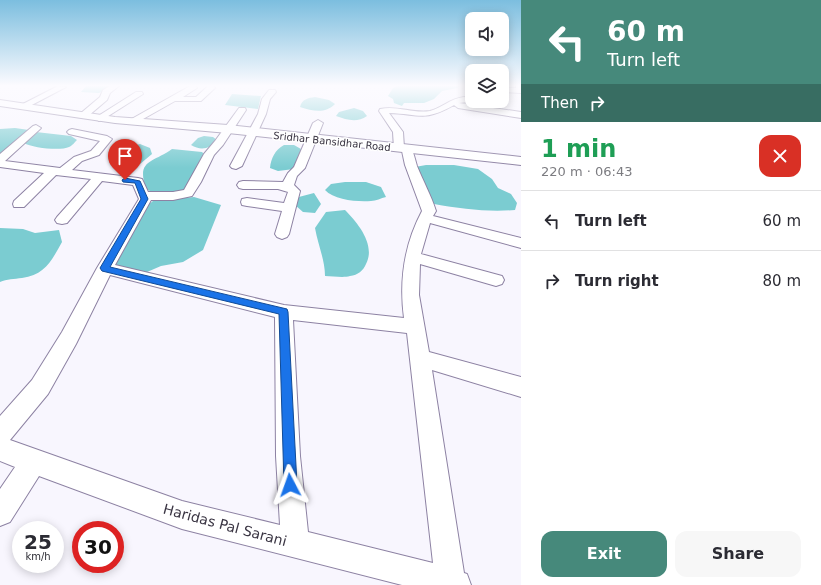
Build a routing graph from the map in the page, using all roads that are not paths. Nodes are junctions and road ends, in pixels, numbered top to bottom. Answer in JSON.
{"nodes":[{"id":1,"x":73,"y":113,"type":"edge"},
{"id":2,"x":107,"y":113,"type":"edge"},
{"id":3,"x":147,"y":113,"type":"edge"},
{"id":4,"x":240,"y":113,"type":"edge"},
{"id":5,"x":262,"y":113,"type":"edge"},
{"id":6,"x":385,"y":113,"type":"edge"},
{"id":7,"x":510,"y":113,"type":"edge"},
{"id":8,"x":84,"y":115,"type":"joint"},
{"id":9,"x":521,"y":115,"type":"edge"},
{"id":10,"x":99,"y":118,"type":"junction"},
{"id":11,"x":133,"y":121,"type":"junction"},
{"id":12,"x":318,"y":122,"type":"dead end"},
{"id":13,"x":36,"y":128,"type":"dead end"},
{"id":14,"x":228,"y":129,"type":"junction"},
{"id":15,"x":72,"y":132,"type":"dead end"},
{"id":16,"x":253,"y":132,"type":"junction"},
{"id":17,"x":312,"y":139,"type":"junction"},
{"id":18,"x":403,"y":149,"type":"junction"},
{"id":19,"x":0,"y":160,"type":"edge"},
{"id":20,"x":521,"y":161,"type":"edge"},
{"id":21,"x":0,"y":164,"type":"edge"},
{"id":22,"x":236,"y":166,"type":"dead end"},
{"id":23,"x":57,"y":171,"type":"junction"},
{"id":24,"x":99,"y":177,"type":"junction"},
{"id":25,"x":243,"y":185,"type":"dead end"},
{"id":26,"x":287,"y":187,"type":"junction"},
{"id":27,"x":144,"y":196,"type":"junction"},
{"id":28,"x":247,"y":202,"type":"dead end"},
{"id":29,"x":19,"y":204,"type":"dead end"},
{"id":30,"x":289,"y":208,"type":"junction"},
{"id":31,"x":425,"y":218,"type":"junction"},
{"id":32,"x":62,"y":220,"type":"dead end"},
{"id":33,"x":282,"y":234,"type":"dead end"},
{"id":34,"x":521,"y":243,"type":"edge"},
{"id":35,"x":414,"y":257,"type":"junction"},
{"id":36,"x":105,"y":268,"type":"junction"},
{"id":37,"x":496,"y":280,"type":"dead end"},
{"id":38,"x":284,"y":312,"type":"junction"},
{"id":39,"x":416,"y":327,"type":"junction"},
{"id":40,"x":420,"y":358,"type":"junction"},
{"id":41,"x":521,"y":387,"type":"edge"},
{"id":42,"x":0,"y":434,"type":"edge"},
{"id":43,"x":0,"y":449,"type":"edge"},
{"id":44,"x":34,"y":461,"type":"junction"},
{"id":45,"x":0,"y":512,"type":"edge"},
{"id":46,"x":295,"y":543,"type":"junction"},
{"id":47,"x":452,"y":583,"type":"edge"}],
"edges":[{"from":1,"to":8,"type":"street","name":"Sridhar Bansidhar Road"},
{"from":2,"to":10,"type":"street"},
{"from":3,"to":11,"type":"street"},
{"from":4,"to":14,"type":"street"},
{"from":5,"to":16,"type":"street"},
{"from":6,"to":18,"type":"street"},
{"from":7,"to":9,"type":"street"},
{"from":8,"to":10,"type":"street","name":"Sridhar Bansidhar Road"},
{"from":10,"to":11,"type":"street","name":"Sridhar Bansidhar Road"},
{"from":11,"to":14,"type":"street","name":"Sridhar Bansidhar Road"},
{"from":12,"to":17,"type":"street"},
{"from":13,"to":19,"type":"street"},
{"from":14,"to":16,"type":"street","name":"Sridhar Bansidhar Road"},
{"from":14,"to":27,"type":"street"},
{"from":15,"to":23,"type":"street"},
{"from":16,"to":17,"type":"street","name":"Sridhar Bansidhar Road"},
{"from":16,"to":22,"type":"street"},
{"from":17,"to":18,"type":"street","name":"Sridhar Bansidhar Road"},
{"from":17,"to":26,"type":"street"},
{"from":18,"to":20,"type":"street","name":"Sridhar Bansidhar Road"},
{"from":18,"to":31,"type":"street"},
{"from":21,"to":23,"type":"street"},
{"from":23,"to":24,"type":"street"},
{"from":23,"to":29,"type":"street"},
{"from":24,"to":27,"type":"street"},
{"from":24,"to":32,"type":"street"},
{"from":25,"to":26,"type":"street"},
{"from":26,"to":30,"type":"street"},
{"from":27,"to":36,"type":"street"},
{"from":28,"to":30,"type":"street"},
{"from":30,"to":33,"type":"street"},
{"from":31,"to":34,"type":"street"},
{"from":31,"to":35,"type":"street"},
{"from":35,"to":37,"type":"street"},
{"from":35,"to":39,"type":"street"},
{"from":36,"to":38,"type":"street"},
{"from":36,"to":42,"type":"street"},
{"from":38,"to":39,"type":"street"},
{"from":38,"to":46,"type":"street"},
{"from":39,"to":40,"type":"street"},
{"from":40,"to":41,"type":"street"},
{"from":40,"to":47,"type":"street"},
{"from":43,"to":44,"type":"street","name":"Haridas Pal Sarani"},
{"from":44,"to":45,"type":"street"},
{"from":44,"to":46,"type":"street","name":"Haridas Pal Sarani"},
{"from":46,"to":47,"type":"street","name":"Haridas Pal Sarani"}]}
